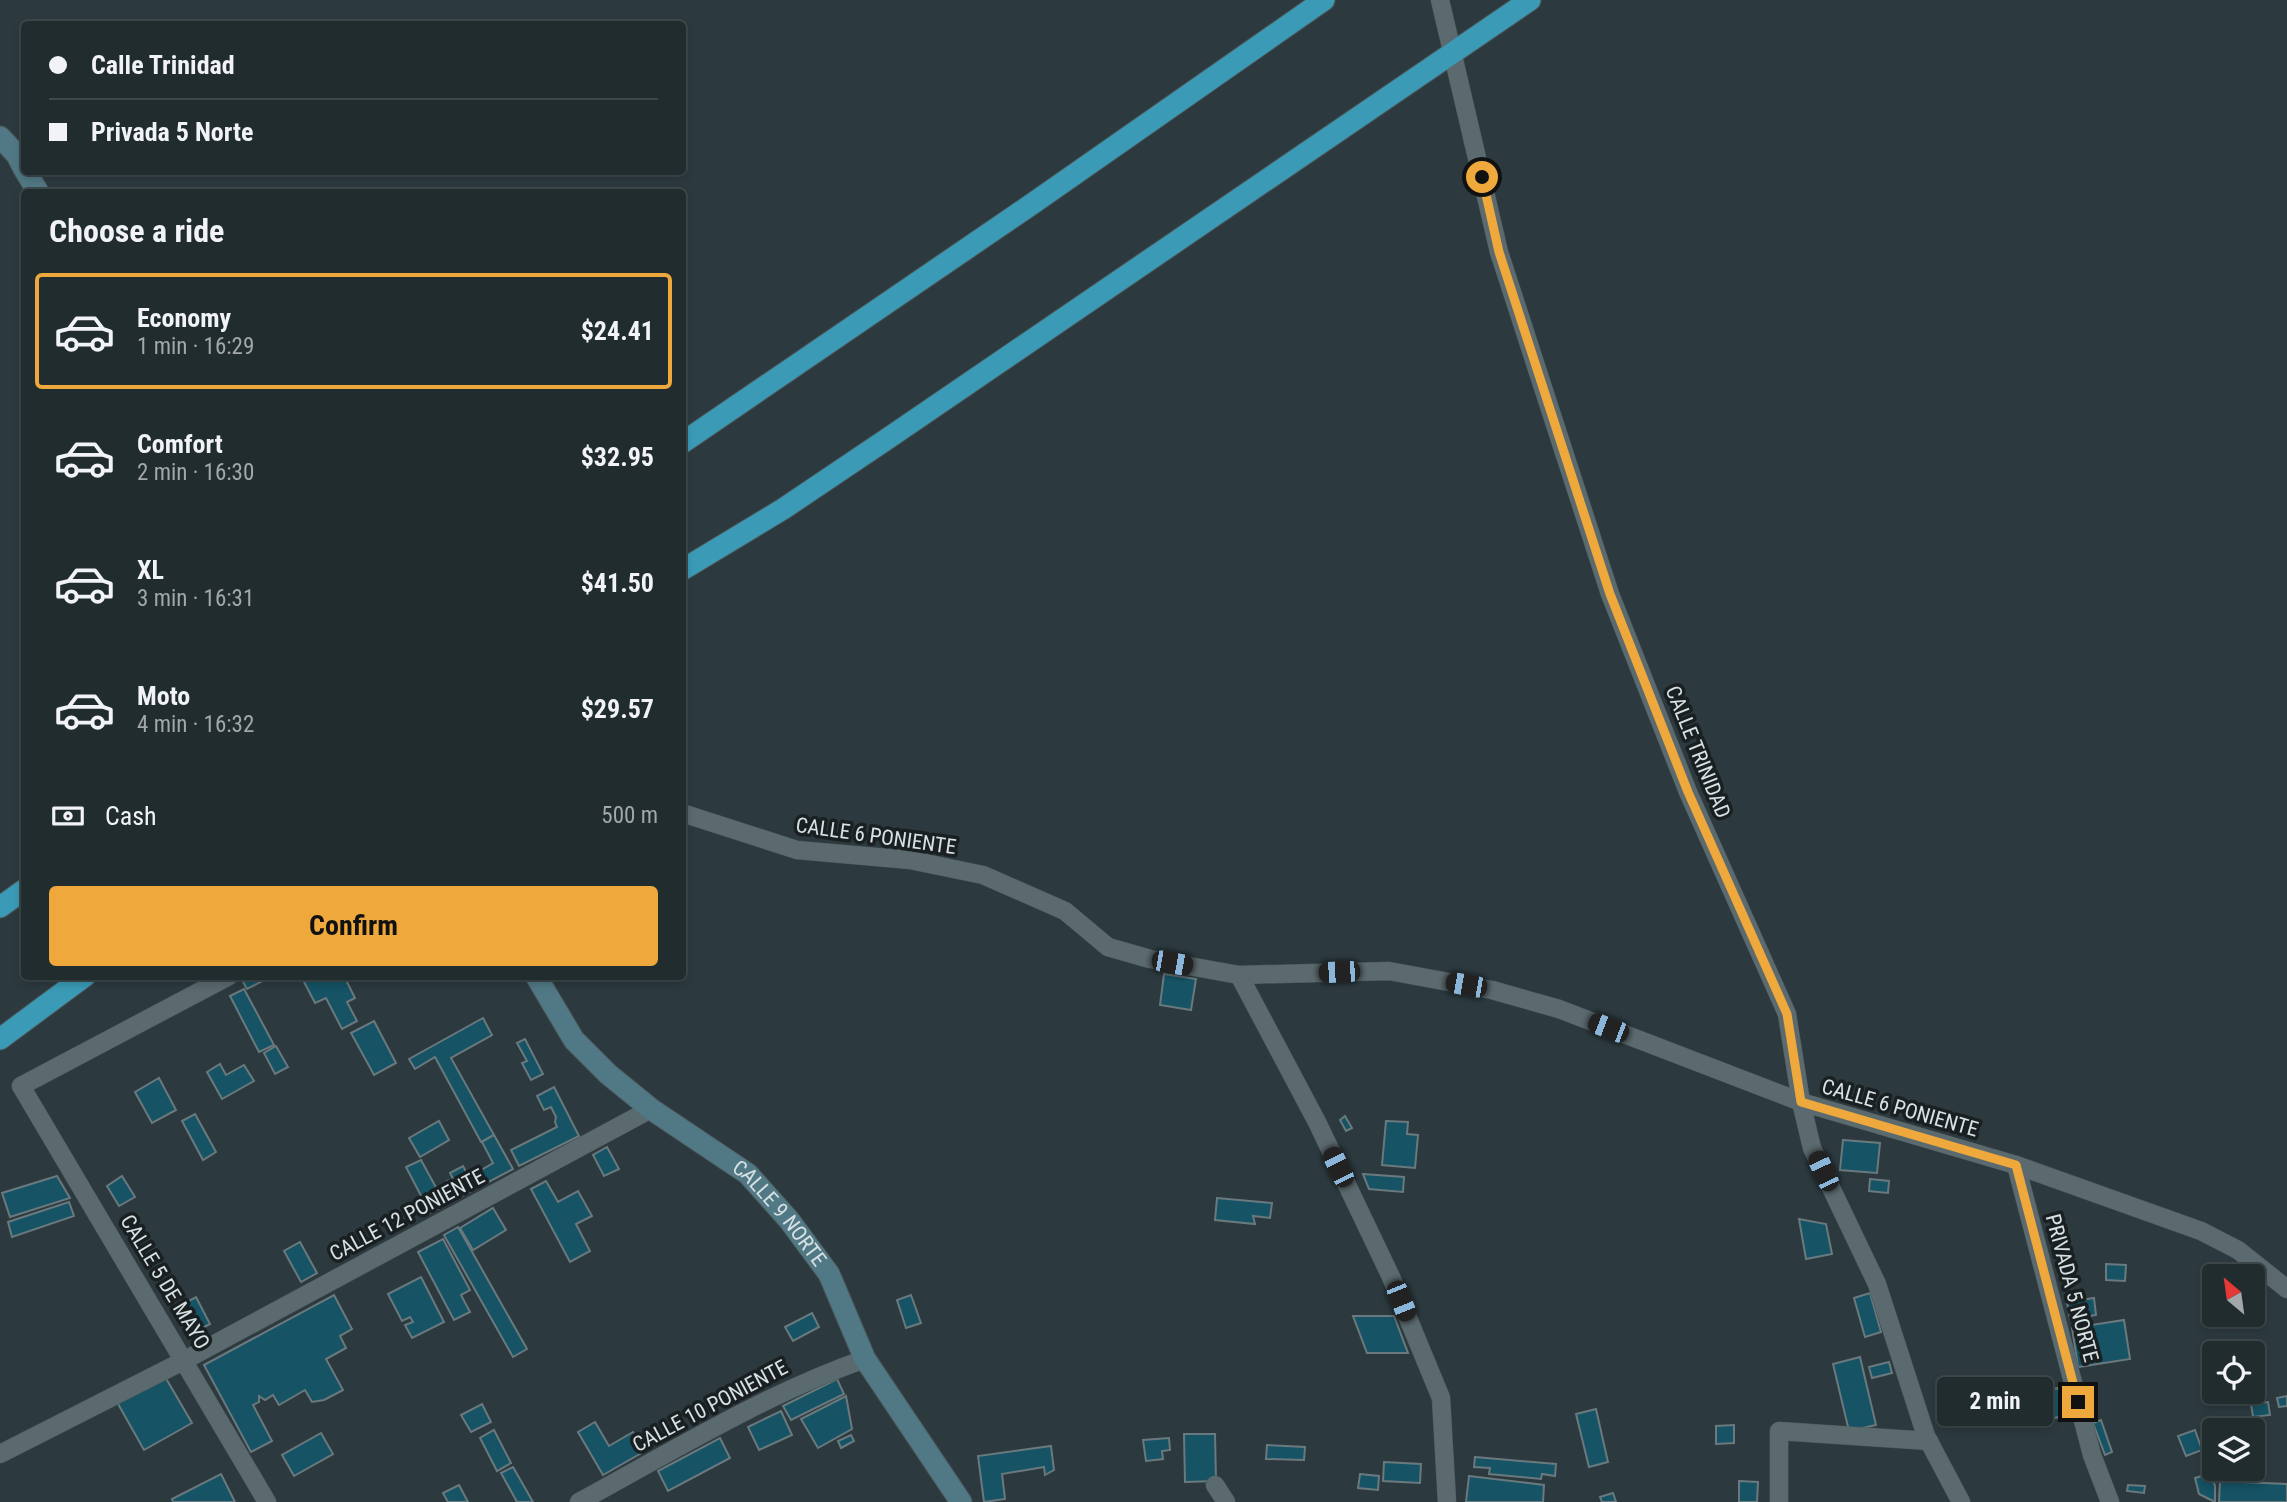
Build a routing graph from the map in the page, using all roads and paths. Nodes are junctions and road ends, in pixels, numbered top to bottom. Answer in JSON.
{"nodes":[{"id":1,"x":1324,"y":0,"type":"edge"},
{"id":2,"x":1440,"y":0,"type":"edge"},
{"id":3,"x":1530,"y":0,"type":"edge"},
{"id":4,"x":1453,"y":52,"type":"junction"},
{"id":5,"x":0,"y":137,"type":"edge"},
{"id":6,"x":21,"y":162,"type":"edge"},
{"id":7,"x":686,"y":440,"type":"edge"},
{"id":8,"x":686,"y":568,"type":"edge"},
{"id":9,"x":686,"y":814,"type":"edge"},
{"id":10,"x":21,"y":892,"type":"edge"},
{"id":11,"x":0,"y":907,"type":"edge"},
{"id":12,"x":1239,"y":975,"type":"junction"},
{"id":13,"x":80,"y":980,"type":"edge"},
{"id":14,"x":221,"y":980,"type":"edge"},
{"id":15,"x":538,"y":980,"type":"edge"},
{"id":16,"x":0,"y":1039,"type":"edge"},
{"id":17,"x":1801,"y":1102,"type":"junction"},
{"id":18,"x":651,"y":1109,"type":"junction"},
{"id":19,"x":2016,"y":1165,"type":"junction"},
{"id":20,"x":2287,"y":1289,"type":"edge"},
{"id":21,"x":866,"y":1359,"type":"junction"},
{"id":22,"x":185,"y":1360,"type":"junction"},
{"id":23,"x":1929,"y":1441,"type":"junction"},
{"id":24,"x":0,"y":1454,"type":"edge"},
{"id":25,"x":1215,"y":1485,"type":"dead end"},
{"id":26,"x":267,"y":1502,"type":"edge"},
{"id":27,"x":579,"y":1502,"type":"edge"},
{"id":28,"x":961,"y":1502,"type":"edge"},
{"id":29,"x":1226,"y":1502,"type":"edge"},
{"id":30,"x":1447,"y":1502,"type":"edge"},
{"id":31,"x":1779,"y":1502,"type":"edge"},
{"id":32,"x":1961,"y":1502,"type":"edge"},
{"id":33,"x":2110,"y":1502,"type":"edge"}],
"edges":[{"from":1,"to":7,"type":"highway"},
{"from":2,"to":4,"type":"street","name":"CALLE TRINIDAD"},
{"from":3,"to":4,"type":"highway"},
{"from":4,"to":8,"type":"highway"},
{"from":4,"to":17,"type":"street","name":"CALLE TRINIDAD"},
{"from":5,"to":6,"type":"street"},
{"from":9,"to":12,"type":"street","name":"CALLE 6 PONIENTE"},
{"from":10,"to":11,"type":"highway"},
{"from":12,"to":17,"type":"street","name":"CALLE 6 PONIENTE"},
{"from":12,"to":30,"type":"street"},
{"from":13,"to":16,"type":"highway"},
{"from":14,"to":22,"type":"street","name":"CALLE 5 DE MAYO"},
{"from":15,"to":18,"type":"street","name":"CALLE 9 NORTE"},
{"from":17,"to":19,"type":"street","name":"CALLE 6 PONIENTE"},
{"from":17,"to":23,"type":"street","name":"CALLE TRINIDAD"},
{"from":18,"to":21,"type":"street","name":"CALLE 9 NORTE"},
{"from":18,"to":22,"type":"street","name":"CALLE 12 PONIENTE"},
{"from":19,"to":20,"type":"street","name":"CALLE 6 PONIENTE"},
{"from":19,"to":33,"type":"street","name":"PRIVADA 5 NORTE"},
{"from":21,"to":27,"type":"street","name":"CALLE 10 PONIENTE"},
{"from":21,"to":28,"type":"street","name":"CALLE 9 NORTE"},
{"from":22,"to":24,"type":"street","name":"CALLE 12 PONIENTE"},
{"from":22,"to":26,"type":"street","name":"CALLE 5 DE MAYO"},
{"from":23,"to":31,"type":"street"},
{"from":23,"to":32,"type":"street","name":"CALLE TRINIDAD"},
{"from":25,"to":29,"type":"street"}]}
